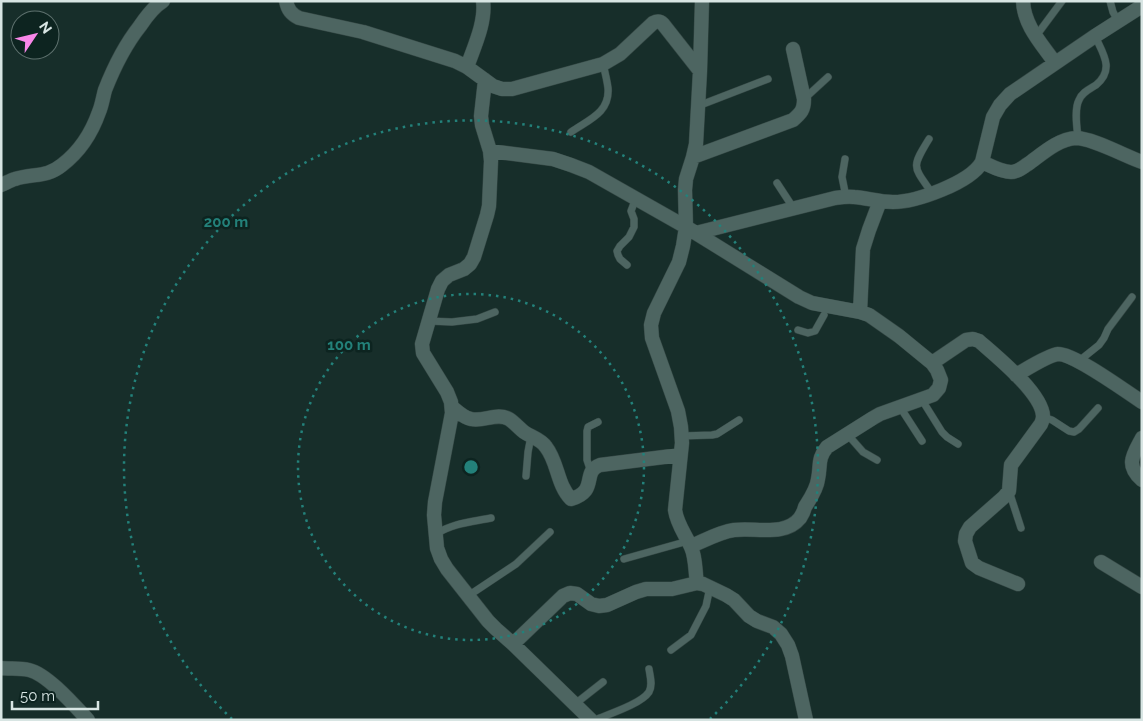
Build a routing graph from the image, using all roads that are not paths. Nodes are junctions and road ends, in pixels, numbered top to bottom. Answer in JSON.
{"nodes":[{"id":1,"x":164,"y":1,"type":"edge"},
{"id":2,"x":286,"y":1,"type":"edge"},
{"id":3,"x":483,"y":1,"type":"edge"},
{"id":4,"x":702,"y":1,"type":"edge"},
{"id":5,"x":1023,"y":1,"type":"edge"},
{"id":6,"x":1062,"y":1,"type":"edge"},
{"id":7,"x":1110,"y":1,"type":"edge"},
{"id":8,"x":1142,"y":6,"type":"edge"},
{"id":9,"x":1118,"y":21,"type":"junction"},
{"id":10,"x":1036,"y":36,"type":"junction"},
{"id":11,"x":1095,"y":36,"type":"junction"},
{"id":12,"x":793,"y":49,"type":"dead end"},
{"id":13,"x":1055,"y":63,"type":"junction"},
{"id":14,"x":603,"y":64,"type":"junction"},
{"id":15,"x":467,"y":67,"type":"junction"},
{"id":16,"x":700,"y":71,"type":"junction"},
{"id":17,"x":828,"y":77,"type":"dead end"},
{"id":18,"x":768,"y":79,"type":"dead end"},
{"id":19,"x":485,"y":80,"type":"junction"},
{"id":20,"x":804,"y":99,"type":"junction"},
{"id":21,"x":698,"y":106,"type":"junction"},
{"id":22,"x":571,"y":132,"type":"dead end"},
{"id":23,"x":1078,"y":138,"type":"junction"},
{"id":24,"x":929,"y":139,"type":"dead end"},
{"id":25,"x":490,"y":151,"type":"junction"},
{"id":26,"x":693,"y":157,"type":"junction"},
{"id":27,"x":845,"y":159,"type":"dead end"},
{"id":28,"x":982,"y":162,"type":"junction"},
{"id":29,"x":1142,"y":162,"type":"edge"},
{"id":30,"x":777,"y":183,"type":"dead end"},
{"id":31,"x":1,"y":185,"type":"edge"},
{"id":32,"x":932,"y":193,"type":"junction"},
{"id":33,"x":846,"y":197,"type":"junction"},
{"id":34,"x":636,"y":198,"type":"junction"},
{"id":35,"x":880,"y":201,"type":"junction"},
{"id":36,"x":794,"y":208,"type":"junction"},
{"id":37,"x":691,"y":230,"type":"junction"},
{"id":38,"x":627,"y":265,"type":"dead end"},
{"id":39,"x":1132,"y":297,"type":"dead end"},
{"id":40,"x":826,"y":310,"type":"junction"},
{"id":41,"x":496,"y":312,"type":"dead end"},
{"id":42,"x":860,"y":312,"type":"junction"},
{"id":43,"x":428,"y":321,"type":"junction"},
{"id":44,"x":798,"y":330,"type":"dead end"},
{"id":45,"x":1079,"y":361,"type":"junction"},
{"id":46,"x":932,"y":363,"type":"junction"},
{"id":47,"x":1016,"y":375,"type":"junction"},
{"id":48,"x":922,"y":400,"type":"junction"},
{"id":49,"x":1142,"y":402,"type":"edge"},
{"id":50,"x":452,"y":407,"type":"junction"},
{"id":51,"x":900,"y":407,"type":"junction"},
{"id":52,"x":1098,"y":408,"type":"dead end"},
{"id":53,"x":1043,"y":417,"type":"junction"},
{"id":54,"x":739,"y":420,"type":"dead end"},
{"id":55,"x":598,"y":422,"type":"dead end"},
{"id":56,"x":848,"y":435,"type":"junction"},
{"id":57,"x":531,"y":436,"type":"junction"},
{"id":58,"x":681,"y":436,"type":"junction"},
{"id":59,"x":1142,"y":438,"type":"edge"},
{"id":60,"x":922,"y":441,"type":"dead end"},
{"id":61,"x":958,"y":444,"type":"dead end"},
{"id":62,"x":680,"y":455,"type":"junction"},
{"id":63,"x":877,"y":460,"type":"dead end"},
{"id":64,"x":591,"y":472,"type":"junction"},
{"id":65,"x":526,"y":476,"type":"dead end"},
{"id":66,"x":1142,"y":480,"type":"edge"},
{"id":67,"x":1009,"y":491,"type":"junction"},
{"id":68,"x":490,"y":518,"type":"dead end"},
{"id":69,"x":1021,"y":528,"type":"dead end"},
{"id":70,"x":550,"y":532,"type":"dead end"},
{"id":71,"x":436,"y":534,"type":"junction"},
{"id":72,"x":689,"y":543,"type":"junction"},
{"id":73,"x":624,"y":559,"type":"dead end"},
{"id":74,"x":1101,"y":562,"type":"dead end"},
{"id":75,"x":1018,"y":584,"type":"dead end"},
{"id":76,"x":703,"y":585,"type":"junction"},
{"id":77,"x":1142,"y":587,"type":"edge"},
{"id":78,"x":468,"y":596,"type":"junction"},
{"id":79,"x":513,"y":644,"type":"junction"},
{"id":80,"x":671,"y":650,"type":"dead end"},
{"id":81,"x":1,"y":668,"type":"edge"},
{"id":82,"x":649,"y":669,"type":"dead end"},
{"id":83,"x":603,"y":682,"type":"dead end"},
{"id":84,"x":575,"y":704,"type":"junction"},
{"id":85,"x":88,"y":720,"type":"edge"},
{"id":86,"x":591,"y":720,"type":"edge"},
{"id":87,"x":595,"y":720,"type":"edge"},
{"id":88,"x":806,"y":720,"type":"edge"}],
"edges":[{"from":1,"to":31,"type":"street"},
{"from":2,"to":15,"type":"street"},
{"from":3,"to":15,"type":"street"},
{"from":4,"to":16,"type":"street"},
{"from":5,"to":10,"type":"street"},
{"from":6,"to":10,"type":"lane"},
{"from":7,"to":9,"type":"lane"},
{"from":8,"to":9,"type":"street"},
{"from":9,"to":11,"type":"street"},
{"from":10,"to":13,"type":"street"},
{"from":11,"to":13,"type":"street"},
{"from":11,"to":23,"type":"lane"},
{"from":12,"to":20,"type":"street"},
{"from":13,"to":28,"type":"street"},
{"from":14,"to":16,"type":"street"},
{"from":14,"to":19,"type":"street"},
{"from":14,"to":22,"type":"lane"},
{"from":15,"to":19,"type":"street"},
{"from":16,"to":21,"type":"street"},
{"from":17,"to":20,"type":"lane"},
{"from":18,"to":21,"type":"lane"},
{"from":19,"to":25,"type":"street"},
{"from":20,"to":26,"type":"street"},
{"from":21,"to":26,"type":"street"},
{"from":23,"to":28,"type":"street"},
{"from":23,"to":29,"type":"street"},
{"from":24,"to":32,"type":"lane"},
{"from":25,"to":34,"type":"street"},
{"from":25,"to":43,"type":"street"},
{"from":26,"to":37,"type":"street"},
{"from":27,"to":33,"type":"lane"},
{"from":28,"to":32,"type":"street"},
{"from":30,"to":36,"type":"lane"},
{"from":32,"to":35,"type":"street"},
{"from":33,"to":35,"type":"street"},
{"from":33,"to":36,"type":"street"},
{"from":34,"to":37,"type":"street"},
{"from":34,"to":38,"type":"lane"},
{"from":35,"to":42,"type":"street"},
{"from":36,"to":37,"type":"street"},
{"from":37,"to":40,"type":"street"},
{"from":37,"to":58,"type":"street"},
{"from":39,"to":45,"type":"lane"},
{"from":40,"to":42,"type":"street"},
{"from":40,"to":44,"type":"lane"},
{"from":41,"to":43,"type":"lane"},
{"from":42,"to":46,"type":"street"},
{"from":43,"to":50,"type":"street"},
{"from":45,"to":47,"type":"street"},
{"from":45,"to":49,"type":"street"},
{"from":46,"to":47,"type":"street"},
{"from":46,"to":48,"type":"street"},
{"from":47,"to":53,"type":"street"},
{"from":48,"to":51,"type":"street"},
{"from":48,"to":61,"type":"lane"},
{"from":50,"to":57,"type":"street"},
{"from":50,"to":71,"type":"street"},
{"from":51,"to":56,"type":"street"},
{"from":51,"to":60,"type":"lane"},
{"from":52,"to":53,"type":"lane"},
{"from":53,"to":67,"type":"street"},
{"from":54,"to":58,"type":"lane"},
{"from":55,"to":64,"type":"lane"},
{"from":56,"to":63,"type":"lane"},
{"from":56,"to":72,"type":"street"},
{"from":57,"to":64,"type":"street"},
{"from":57,"to":65,"type":"lane"},
{"from":58,"to":62,"type":"street"},
{"from":59,"to":66,"type":"street"},
{"from":62,"to":64,"type":"street"},
{"from":62,"to":72,"type":"street"},
{"from":67,"to":69,"type":"lane"},
{"from":67,"to":75,"type":"street"},
{"from":68,"to":71,"type":"lane"},
{"from":70,"to":78,"type":"lane"},
{"from":71,"to":78,"type":"street"},
{"from":72,"to":73,"type":"lane"},
{"from":72,"to":76,"type":"street"},
{"from":74,"to":77,"type":"street"},
{"from":76,"to":79,"type":"street"},
{"from":76,"to":80,"type":"lane"},
{"from":76,"to":88,"type":"street"},
{"from":78,"to":79,"type":"street"},
{"from":79,"to":84,"type":"street"},
{"from":81,"to":85,"type":"street"},
{"from":82,"to":87,"type":"lane"},
{"from":83,"to":84,"type":"lane"},
{"from":84,"to":86,"type":"street"}]}
